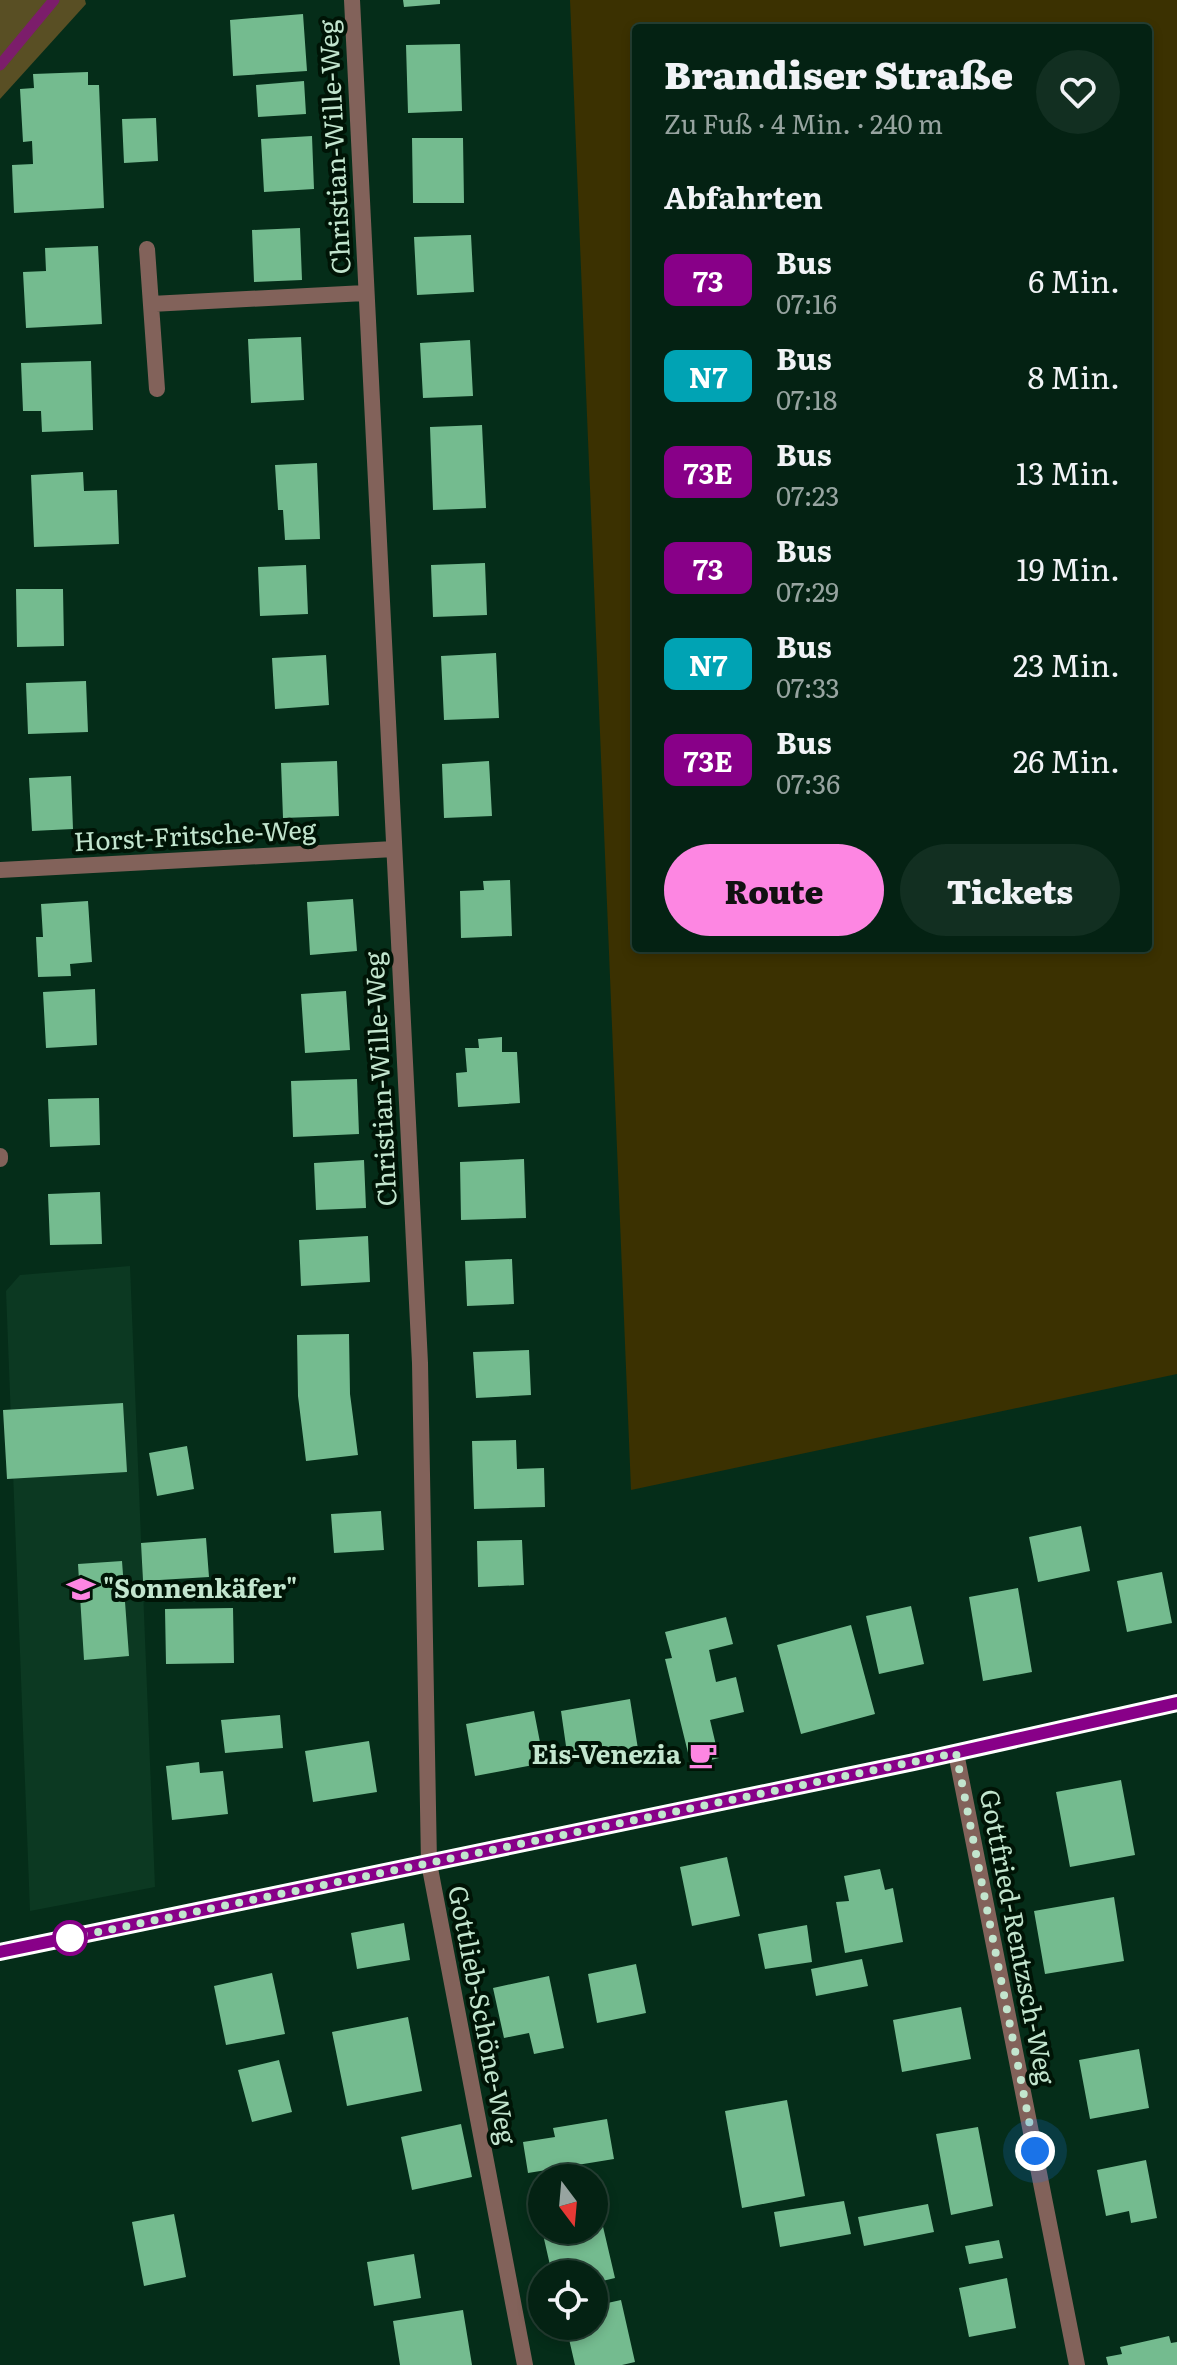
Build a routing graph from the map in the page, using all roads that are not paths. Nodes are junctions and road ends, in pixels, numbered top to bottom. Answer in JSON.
{"nodes":[{"id":1,"x":352,"y":0,"type":"edge"},
{"id":2,"x":147,"y":249,"type":"dead end"},
{"id":3,"x":365,"y":293,"type":"junction"},
{"id":4,"x":151,"y":304,"type":"junction"},
{"id":5,"x":157,"y":389,"type":"dead end"},
{"id":6,"x":394,"y":849,"type":"junction"},
{"id":7,"x":0,"y":870,"type":"edge"},
{"id":8,"x":1177,"y":1703,"type":"edge"},
{"id":9,"x":956,"y":1753,"type":"junction"},
{"id":10,"x":429,"y":1863,"type":"junction"},
{"id":11,"x":0,"y":1952,"type":"edge"},
{"id":12,"x":525,"y":2365,"type":"edge"},
{"id":13,"x":1077,"y":2365,"type":"edge"}],
"edges":[{"from":1,"to":3,"type":"street","name":"Christian-Wille-Weg"},
{"from":2,"to":4,"type":"street"},
{"from":3,"to":4,"type":"street","name":"Christian-Wille-Weg"},
{"from":3,"to":6,"type":"street","name":"Christian-Wille-Weg"},
{"from":4,"to":5,"type":"street"},
{"from":6,"to":7,"type":"street","name":"Horst-Fritsche-Weg"},
{"from":6,"to":10,"type":"street","name":"Christian-Wille-Weg"},
{"from":8,"to":9,"type":"street"},
{"from":9,"to":10,"type":"street"},
{"from":9,"to":13,"type":"street","name":"Gottfried-Rentzsch-Weg"},
{"from":10,"to":11,"type":"street"},
{"from":10,"to":12,"type":"street","name":"Gottlieb-Schöne-Weg"}]}
